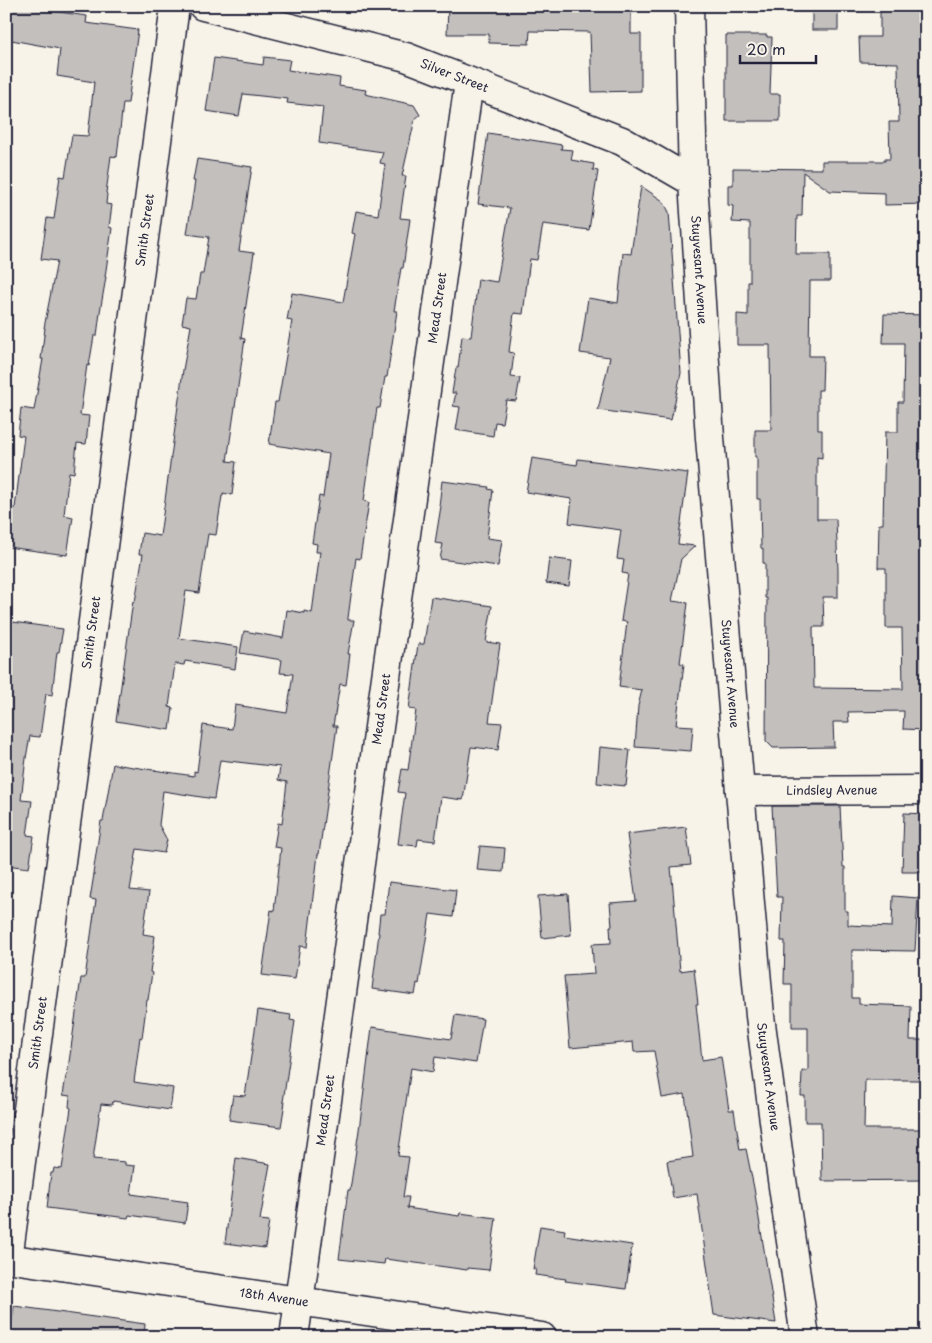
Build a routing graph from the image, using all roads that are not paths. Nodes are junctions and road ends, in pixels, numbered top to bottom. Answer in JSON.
{"nodes":[{"id":1,"x":175,"y":6,"type":"edge"},
{"id":2,"x":203,"y":6,"type":"edge"},
{"id":3,"x":689,"y":6,"type":"edge"},
{"id":4,"x":469,"y":82,"type":"junction"},
{"id":5,"x":693,"y":182,"type":"junction"},
{"id":6,"x":926,"y":790,"type":"edge"},
{"id":7,"x":740,"y":791,"type":"junction"},
{"id":8,"x":7,"y":1259,"type":"edge"},
{"id":9,"x":299,"y":1301,"type":"junction"},
{"id":10,"x":294,"y":1337,"type":"edge"},
{"id":11,"x":542,"y":1337,"type":"edge"},
{"id":12,"x":805,"y":1337,"type":"edge"}],
"edges":[{"from":1,"to":8,"type":"street","name":"Smith Street"},
{"from":2,"to":4,"type":"street","name":"Silver Street"},
{"from":3,"to":5,"type":"street","name":"Stuyvesant Avenue"},
{"from":4,"to":5,"type":"street","name":"Silver Street"},
{"from":4,"to":9,"type":"street","name":"Mead Street"},
{"from":5,"to":7,"type":"street","name":"Stuyvesant Avenue"},
{"from":6,"to":7,"type":"street","name":"Lindsley Avenue"},
{"from":7,"to":12,"type":"street","name":"Stuyvesant Avenue"},
{"from":8,"to":9,"type":"street","name":"18th Avenue"},
{"from":9,"to":10,"type":"street","name":"Mead Street"},
{"from":9,"to":11,"type":"street","name":"18th Avenue"}]}
